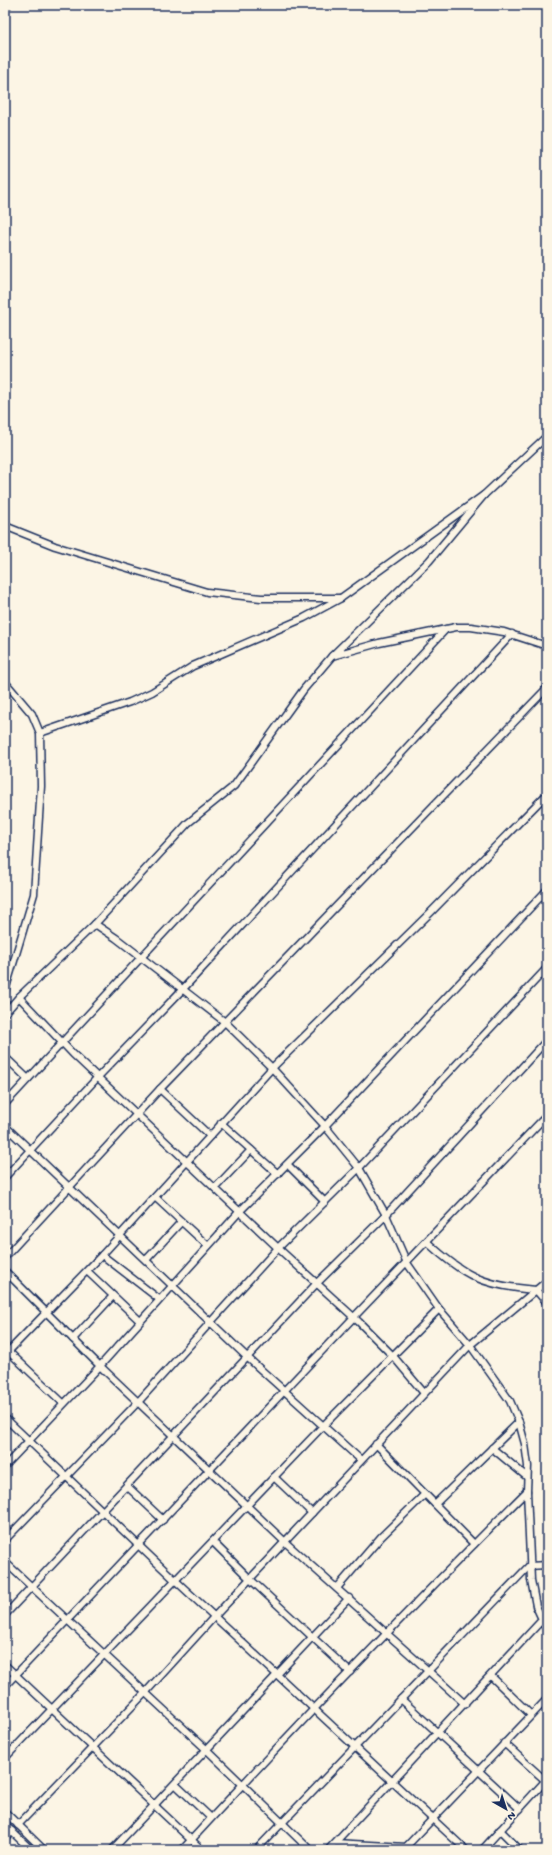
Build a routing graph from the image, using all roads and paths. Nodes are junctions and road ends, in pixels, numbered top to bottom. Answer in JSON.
{"nodes":[{"id":1,"x":8,"y":5,"type":"edge"},
{"id":2,"x":5,"y":7,"type":"edge"},
{"id":3,"x":547,"y":436,"type":"edge"},
{"id":4,"x":484,"y":495,"type":"junction"},
{"id":5,"x":5,"y":526,"type":"edge"},
{"id":6,"x":342,"y":598,"type":"junction"},
{"id":7,"x":447,"y":628,"type":"junction"},
{"id":8,"x":512,"y":634,"type":"junction"},
{"id":9,"x":547,"y":646,"type":"edge"},
{"id":10,"x":332,"y":656,"type":"junction"},
{"id":11,"x":5,"y":682,"type":"edge"},
{"id":12,"x":547,"y":688,"type":"edge"},
{"id":13,"x":40,"y":733,"type":"junction"},
{"id":14,"x":547,"y":794,"type":"edge"},
{"id":15,"x":547,"y":890,"type":"edge"},
{"id":16,"x":95,"y":924,"type":"junction"},
{"id":17,"x":142,"y":958,"type":"junction"},
{"id":18,"x":547,"y":968,"type":"edge"},
{"id":19,"x":182,"y":990,"type":"junction"},
{"id":20,"x":5,"y":991,"type":"edge"},
{"id":21,"x":19,"y":997,"type":"junction"},
{"id":22,"x":5,"y":1013,"type":"edge"},
{"id":23,"x":225,"y":1022,"type":"junction"},
{"id":24,"x":547,"y":1040,"type":"edge"},
{"id":25,"x":62,"y":1043,"type":"junction"},
{"id":26,"x":5,"y":1057,"type":"edge"},
{"id":27,"x":272,"y":1068,"type":"junction"},
{"id":28,"x":98,"y":1077,"type":"junction"},
{"id":29,"x":28,"y":1079,"type":"junction"},
{"id":30,"x":160,"y":1089,"type":"junction"},
{"id":31,"x":5,"y":1104,"type":"edge"},
{"id":32,"x":138,"y":1114,"type":"junction"},
{"id":33,"x":547,"y":1116,"type":"edge"},
{"id":34,"x":221,"y":1123,"type":"junction"},
{"id":35,"x":5,"y":1126,"type":"edge"},
{"id":36,"x":325,"y":1126,"type":"junction"},
{"id":37,"x":210,"y":1136,"type":"junction"},
{"id":38,"x":30,"y":1150,"type":"junction"},
{"id":39,"x":251,"y":1150,"type":"junction"},
{"id":40,"x":187,"y":1162,"type":"junction"},
{"id":41,"x":288,"y":1165,"type":"junction"},
{"id":42,"x":358,"y":1168,"type":"junction"},
{"id":43,"x":278,"y":1174,"type":"junction"},
{"id":44,"x":5,"y":1177,"type":"edge"},
{"id":45,"x":70,"y":1188,"type":"junction"},
{"id":46,"x":215,"y":1188,"type":"junction"},
{"id":47,"x":155,"y":1197,"type":"junction"},
{"id":48,"x":325,"y":1202,"type":"junction"},
{"id":49,"x":240,"y":1211,"type":"junction"},
{"id":50,"x":386,"y":1215,"type":"junction"},
{"id":51,"x":181,"y":1222,"type":"junction"},
{"id":52,"x":120,"y":1235,"type":"junction"},
{"id":53,"x":427,"y":1242,"type":"junction"},
{"id":54,"x":208,"y":1246,"type":"junction"},
{"id":55,"x":278,"y":1248,"type":"junction"},
{"id":56,"x":102,"y":1255,"type":"junction"},
{"id":57,"x":5,"y":1257,"type":"edge"},
{"id":58,"x":146,"y":1260,"type":"junction"},
{"id":59,"x":407,"y":1263,"type":"junction"},
{"id":60,"x":5,"y":1271,"type":"edge"},
{"id":61,"x":87,"y":1271,"type":"junction"},
{"id":62,"x":547,"y":1281,"type":"edge"},
{"id":63,"x":317,"y":1283,"type":"junction"},
{"id":64,"x":172,"y":1285,"type":"junction"},
{"id":65,"x":536,"y":1290,"type":"junction"},
{"id":66,"x":113,"y":1296,"type":"junction"},
{"id":67,"x":159,"y":1299,"type":"junction"},
{"id":68,"x":547,"y":1303,"type":"edge"},
{"id":69,"x":439,"y":1309,"type":"junction"},
{"id":70,"x":46,"y":1313,"type":"junction"},
{"id":71,"x":354,"y":1317,"type":"junction"},
{"id":72,"x":140,"y":1321,"type":"junction"},
{"id":73,"x":212,"y":1322,"type":"junction"},
{"id":74,"x":72,"y":1339,"type":"junction"},
{"id":75,"x":470,"y":1345,"type":"junction"},
{"id":76,"x":6,"y":1353,"type":"edge"},
{"id":77,"x":393,"y":1356,"type":"junction"},
{"id":78,"x":248,"y":1358,"type":"junction"},
{"id":79,"x":100,"y":1366,"type":"junction"},
{"id":80,"x":284,"y":1391,"type":"junction"},
{"id":81,"x":424,"y":1393,"type":"junction"},
{"id":82,"x":139,"y":1401,"type":"junction"},
{"id":83,"x":64,"y":1403,"type":"junction"},
{"id":84,"x":5,"y":1418,"type":"edge"},
{"id":85,"x":519,"y":1422,"type":"junction"},
{"id":86,"x":323,"y":1426,"type":"junction"},
{"id":87,"x":174,"y":1436,"type":"junction"},
{"id":88,"x":29,"y":1440,"type":"junction"},
{"id":89,"x":376,"y":1444,"type":"junction"},
{"id":90,"x":492,"y":1448,"type":"junction"},
{"id":91,"x":361,"y":1460,"type":"junction"},
{"id":92,"x":5,"y":1466,"type":"edge"},
{"id":93,"x":210,"y":1470,"type":"junction"},
{"id":94,"x":66,"y":1476,"type":"junction"},
{"id":95,"x":274,"y":1477,"type":"junction"},
{"id":96,"x":527,"y":1477,"type":"junction"},
{"id":97,"x":127,"y":1486,"type":"junction"},
{"id":98,"x":527,"y":1491,"type":"junction"},
{"id":99,"x":425,"y":1494,"type":"junction"},
{"id":100,"x":435,"y":1504,"type":"junction"},
{"id":101,"x":247,"y":1505,"type":"junction"},
{"id":102,"x":103,"y":1510,"type":"junction"},
{"id":103,"x":312,"y":1512,"type":"junction"},
{"id":104,"x":163,"y":1520,"type":"junction"},
{"id":105,"x":5,"y":1540,"type":"edge"},
{"id":106,"x":213,"y":1542,"type":"junction"},
{"id":107,"x":285,"y":1542,"type":"junction"},
{"id":108,"x":474,"y":1544,"type":"junction"},
{"id":109,"x":139,"y":1545,"type":"junction"},
{"id":110,"x":5,"y":1562,"type":"edge"},
{"id":111,"x":529,"y":1566,"type":"junction"},
{"id":112,"x":547,"y":1566,"type":"edge"},
{"id":113,"x":250,"y":1579,"type":"junction"},
{"id":114,"x":176,"y":1580,"type":"junction"},
{"id":115,"x":31,"y":1587,"type":"junction"},
{"id":116,"x":337,"y":1588,"type":"junction"},
{"id":117,"x":349,"y":1598,"type":"junction"},
{"id":118,"x":5,"y":1615,"type":"edge"},
{"id":119,"x":214,"y":1616,"type":"junction"},
{"id":120,"x":67,"y":1620,"type":"junction"},
{"id":121,"x":541,"y":1621,"type":"junction"},
{"id":122,"x":547,"y":1630,"type":"edge"},
{"id":123,"x":387,"y":1633,"type":"junction"},
{"id":124,"x":313,"y":1637,"type":"junction"},
{"id":125,"x":103,"y":1655,"type":"junction"},
{"id":126,"x":5,"y":1664,"type":"edge"},
{"id":127,"x":428,"y":1670,"type":"junction"},
{"id":128,"x":350,"y":1672,"type":"junction"},
{"id":129,"x":16,"y":1675,"type":"junction"},
{"id":130,"x":278,"y":1675,"type":"junction"},
{"id":131,"x":491,"y":1676,"type":"junction"},
{"id":132,"x":5,"y":1686,"type":"edge"},
{"id":133,"x":145,"y":1693,"type":"junction"},
{"id":134,"x":401,"y":1699,"type":"junction"},
{"id":135,"x":547,"y":1699,"type":"edge"},
{"id":136,"x":465,"y":1704,"type":"junction"},
{"id":137,"x":315,"y":1708,"type":"junction"},
{"id":138,"x":52,"y":1709,"type":"junction"},
{"id":139,"x":531,"y":1715,"type":"junction"},
{"id":140,"x":438,"y":1733,"type":"junction"},
{"id":141,"x":504,"y":1743,"type":"junction"},
{"id":142,"x":355,"y":1746,"type":"junction"},
{"id":143,"x":92,"y":1747,"type":"junction"},
{"id":144,"x":207,"y":1750,"type":"junction"},
{"id":145,"x":5,"y":1758,"type":"edge"},
{"id":146,"x":478,"y":1770,"type":"junction"},
{"id":147,"x":546,"y":1781,"type":"edge"},
{"id":148,"x":393,"y":1782,"type":"junction"},
{"id":149,"x":175,"y":1784,"type":"junction"},
{"id":150,"x":242,"y":1784,"type":"junction"},
{"id":151,"x":155,"y":1804,"type":"junction"},
{"id":152,"x":520,"y":1809,"type":"junction"},
{"id":153,"x":5,"y":1812,"type":"edge"},
{"id":154,"x":211,"y":1818,"type":"junction"},
{"id":155,"x":431,"y":1819,"type":"junction"},
{"id":156,"x":281,"y":1823,"type":"junction"},
{"id":157,"x":5,"y":1825,"type":"edge"},
{"id":158,"x":18,"y":1825,"type":"junction"},
{"id":159,"x":500,"y":1830,"type":"junction"},
{"id":160,"x":12,"y":1831,"type":"junction"},
{"id":161,"x":5,"y":1839,"type":"edge"},
{"id":162,"x":191,"y":1840,"type":"junction"},
{"id":163,"x":335,"y":1843,"type":"junction"},
{"id":164,"x":406,"y":1849,"type":"edge"},
{"id":165,"x":31,"y":1850,"type":"edge"},
{"id":166,"x":44,"y":1850,"type":"edge"},
{"id":167,"x":112,"y":1850,"type":"edge"},
{"id":168,"x":182,"y":1850,"type":"edge"},
{"id":169,"x":202,"y":1850,"type":"edge"},
{"id":170,"x":256,"y":1850,"type":"edge"},
{"id":171,"x":310,"y":1850,"type":"edge"},
{"id":172,"x":328,"y":1850,"type":"edge"},
{"id":173,"x":466,"y":1850,"type":"edge"},
{"id":174,"x":482,"y":1850,"type":"edge"},
{"id":175,"x":520,"y":1850,"type":"edge"}],
"edges":[{"from":1,"to":2,"type":"street"},
{"from":3,"to":4,"type":"street"},
{"from":4,"to":6,"type":"street"},
{"from":4,"to":10,"type":"street"},
{"from":5,"to":6,"type":"street"},
{"from":6,"to":13,"type":"street"},
{"from":7,"to":8,"type":"street"},
{"from":7,"to":10,"type":"street"},
{"from":7,"to":17,"type":"street"},
{"from":8,"to":9,"type":"street"},
{"from":8,"to":19,"type":"street"},
{"from":10,"to":16,"type":"street"},
{"from":11,"to":13,"type":"street"},
{"from":12,"to":23,"type":"street"},
{"from":13,"to":20,"type":"street"},
{"from":14,"to":27,"type":"street"},
{"from":15,"to":36,"type":"street"},
{"from":16,"to":17,"type":"street"},
{"from":16,"to":21,"type":"street"},
{"from":17,"to":19,"type":"street"},
{"from":17,"to":25,"type":"street"},
{"from":18,"to":42,"type":"street"},
{"from":19,"to":23,"type":"street"},
{"from":19,"to":28,"type":"street"},
{"from":21,"to":22,"type":"street"},
{"from":21,"to":25,"type":"street"},
{"from":23,"to":27,"type":"street"},
{"from":23,"to":30,"type":"street"},
{"from":24,"to":50,"type":"street"},
{"from":25,"to":28,"type":"street"},
{"from":25,"to":29,"type":"street"},
{"from":26,"to":29,"type":"street"},
{"from":27,"to":34,"type":"street"},
{"from":27,"to":36,"type":"street"},
{"from":28,"to":32,"type":"street"},
{"from":28,"to":38,"type":"street"},
{"from":29,"to":31,"type":"street"},
{"from":30,"to":32,"type":"street"},
{"from":30,"to":37,"type":"street"},
{"from":32,"to":40,"type":"street"},
{"from":32,"to":45,"type":"street"},
{"from":33,"to":53,"type":"street"},
{"from":34,"to":37,"type":"street"},
{"from":34,"to":39,"type":"street"},
{"from":35,"to":38,"type":"street"},
{"from":36,"to":41,"type":"street"},
{"from":36,"to":42,"type":"street"},
{"from":37,"to":40,"type":"street"},
{"from":38,"to":44,"type":"street"},
{"from":38,"to":45,"type":"street"},
{"from":39,"to":43,"type":"street"},
{"from":39,"to":46,"type":"street"},
{"from":40,"to":46,"type":"street"},
{"from":40,"to":47,"type":"street"},
{"from":41,"to":43,"type":"street"},
{"from":41,"to":48,"type":"street"},
{"from":42,"to":48,"type":"street"},
{"from":42,"to":50,"type":"street"},
{"from":43,"to":49,"type":"street"},
{"from":45,"to":52,"type":"street"},
{"from":45,"to":57,"type":"street"},
{"from":46,"to":49,"type":"street"},
{"from":47,"to":51,"type":"street"},
{"from":47,"to":52,"type":"street"},
{"from":48,"to":55,"type":"street"},
{"from":49,"to":54,"type":"street"},
{"from":49,"to":55,"type":"street"},
{"from":50,"to":59,"type":"street"},
{"from":50,"to":63,"type":"street"},
{"from":51,"to":54,"type":"street"},
{"from":51,"to":58,"type":"street"},
{"from":52,"to":56,"type":"street"},
{"from":52,"to":58,"type":"street"},
{"from":53,"to":59,"type":"street"},
{"from":53,"to":65,"type":"street"},
{"from":54,"to":64,"type":"street"},
{"from":55,"to":63,"type":"street"},
{"from":55,"to":73,"type":"street"},
{"from":56,"to":61,"type":"street"},
{"from":56,"to":67,"type":"street"},
{"from":58,"to":64,"type":"street"},
{"from":59,"to":69,"type":"street"},
{"from":59,"to":71,"type":"street"},
{"from":60,"to":70,"type":"street"},
{"from":61,"to":66,"type":"street"},
{"from":61,"to":70,"type":"street"},
{"from":62,"to":65,"type":"street"},
{"from":63,"to":71,"type":"street"},
{"from":63,"to":78,"type":"street"},
{"from":64,"to":67,"type":"street"},
{"from":64,"to":73,"type":"street"},
{"from":65,"to":68,"type":"street"},
{"from":65,"to":75,"type":"street"},
{"from":66,"to":72,"type":"street"},
{"from":66,"to":74,"type":"street"},
{"from":67,"to":72,"type":"street"},
{"from":69,"to":75,"type":"street"},
{"from":69,"to":77,"type":"street"},
{"from":70,"to":74,"type":"street"},
{"from":70,"to":76,"type":"street"},
{"from":71,"to":77,"type":"street"},
{"from":71,"to":80,"type":"street"},
{"from":72,"to":79,"type":"street"},
{"from":73,"to":78,"type":"street"},
{"from":73,"to":82,"type":"street"},
{"from":74,"to":79,"type":"street"},
{"from":75,"to":81,"type":"street"},
{"from":75,"to":85,"type":"street"},
{"from":76,"to":83,"type":"street"},
{"from":77,"to":81,"type":"street"},
{"from":77,"to":86,"type":"street"},
{"from":78,"to":80,"type":"street"},
{"from":78,"to":87,"type":"street"},
{"from":79,"to":82,"type":"street"},
{"from":79,"to":83,"type":"street"},
{"from":80,"to":86,"type":"street"},
{"from":80,"to":93,"type":"street"},
{"from":81,"to":89,"type":"street"},
{"from":82,"to":87,"type":"street"},
{"from":82,"to":94,"type":"street"},
{"from":83,"to":88,"type":"street"},
{"from":84,"to":88,"type":"street"},
{"from":85,"to":90,"type":"street"},
{"from":85,"to":96,"type":"street"},
{"from":86,"to":91,"type":"street"},
{"from":86,"to":95,"type":"street"},
{"from":87,"to":93,"type":"street"},
{"from":87,"to":97,"type":"street"},
{"from":88,"to":92,"type":"street"},
{"from":88,"to":94,"type":"street"},
{"from":89,"to":91,"type":"street"},
{"from":89,"to":99,"type":"street"},
{"from":90,"to":96,"type":"street"},
{"from":90,"to":100,"type":"street"},
{"from":91,"to":103,"type":"street"},
{"from":93,"to":101,"type":"street"},
{"from":93,"to":104,"type":"street"},
{"from":94,"to":102,"type":"street"},
{"from":94,"to":105,"type":"street"},
{"from":95,"to":101,"type":"street"},
{"from":95,"to":103,"type":"street"},
{"from":96,"to":98,"type":"street"},
{"from":97,"to":102,"type":"street"},
{"from":97,"to":104,"type":"street"},
{"from":98,"to":108,"type":"street"},
{"from":98,"to":111,"type":"street"},
{"from":99,"to":100,"type":"street"},
{"from":99,"to":116,"type":"street"},
{"from":100,"to":108,"type":"street"},
{"from":101,"to":106,"type":"street"},
{"from":101,"to":107,"type":"street"},
{"from":102,"to":109,"type":"street"},
{"from":102,"to":115,"type":"street"},
{"from":103,"to":107,"type":"street"},
{"from":104,"to":109,"type":"street"},
{"from":106,"to":113,"type":"street"},
{"from":106,"to":114,"type":"street"},
{"from":107,"to":113,"type":"street"},
{"from":107,"to":116,"type":"street"},
{"from":108,"to":123,"type":"street"},
{"from":109,"to":114,"type":"street"},
{"from":109,"to":120,"type":"street"},
{"from":110,"to":115,"type":"street"},
{"from":111,"to":112,"type":"street"},
{"from":111,"to":121,"type":"street"},
{"from":111,"to":127,"type":"street"},
{"from":113,"to":119,"type":"street"},
{"from":113,"to":124,"type":"street"},
{"from":114,"to":119,"type":"street"},
{"from":114,"to":125,"type":"street"},
{"from":115,"to":118,"type":"street"},
{"from":115,"to":120,"type":"street"},
{"from":116,"to":117,"type":"street"},
{"from":117,"to":123,"type":"street"},
{"from":117,"to":124,"type":"street"},
{"from":119,"to":130,"type":"street"},
{"from":119,"to":133,"type":"street"},
{"from":120,"to":125,"type":"street"},
{"from":120,"to":129,"type":"street"},
{"from":121,"to":122,"type":"street"},
{"from":121,"to":131,"type":"street"},
{"from":123,"to":127,"type":"street"},
{"from":123,"to":128,"type":"street"},
{"from":124,"to":128,"type":"street"},
{"from":124,"to":130,"type":"street"},
{"from":125,"to":133,"type":"street"},
{"from":125,"to":138,"type":"street"},
{"from":126,"to":129,"type":"street"},
{"from":127,"to":134,"type":"street"},
{"from":127,"to":136,"type":"street"},
{"from":128,"to":137,"type":"street"},
{"from":129,"to":132,"type":"street"},
{"from":129,"to":138,"type":"street"},
{"from":130,"to":137,"type":"street"},
{"from":130,"to":144,"type":"street"},
{"from":131,"to":136,"type":"street"},
{"from":131,"to":139,"type":"street"},
{"from":133,"to":143,"type":"street"},
{"from":133,"to":144,"type":"street"},
{"from":134,"to":140,"type":"street"},
{"from":134,"to":142,"type":"street"},
{"from":135,"to":139,"type":"street"},
{"from":136,"to":140,"type":"street"},
{"from":137,"to":142,"type":"street"},
{"from":137,"to":150,"type":"street"},
{"from":138,"to":143,"type":"street"},
{"from":138,"to":145,"type":"street"},
{"from":139,"to":141,"type":"street"},
{"from":140,"to":146,"type":"street"},
{"from":140,"to":148,"type":"street"},
{"from":141,"to":146,"type":"street"},
{"from":141,"to":147,"type":"street"},
{"from":142,"to":148,"type":"street"},
{"from":142,"to":156,"type":"street"},
{"from":143,"to":151,"type":"street"},
{"from":143,"to":158,"type":"street"},
{"from":144,"to":149,"type":"street"},
{"from":144,"to":150,"type":"street"},
{"from":146,"to":152,"type":"street"},
{"from":146,"to":155,"type":"street"},
{"from":147,"to":152,"type":"street"},
{"from":148,"to":155,"type":"street"},
{"from":148,"to":163,"type":"street"},
{"from":149,"to":151,"type":"street"},
{"from":149,"to":154,"type":"street"},
{"from":150,"to":154,"type":"street"},
{"from":150,"to":156,"type":"street"},
{"from":151,"to":162,"type":"street"},
{"from":151,"to":167,"type":"street"},
{"from":152,"to":159,"type":"street"},
{"from":153,"to":158,"type":"street"},
{"from":154,"to":162,"type":"street"},
{"from":155,"to":164,"type":"street"},
{"from":155,"to":173,"type":"street"},
{"from":156,"to":170,"type":"street"},
{"from":156,"to":171,"type":"street"},
{"from":157,"to":160,"type":"street"},
{"from":158,"to":166,"type":"street"},
{"from":159,"to":174,"type":"street"},
{"from":159,"to":175,"type":"street"},
{"from":160,"to":161,"type":"street"},
{"from":160,"to":165,"type":"street"},
{"from":162,"to":168,"type":"street"},
{"from":162,"to":169,"type":"street"},
{"from":163,"to":164,"type":"street"},
{"from":163,"to":172,"type":"street"}]}
